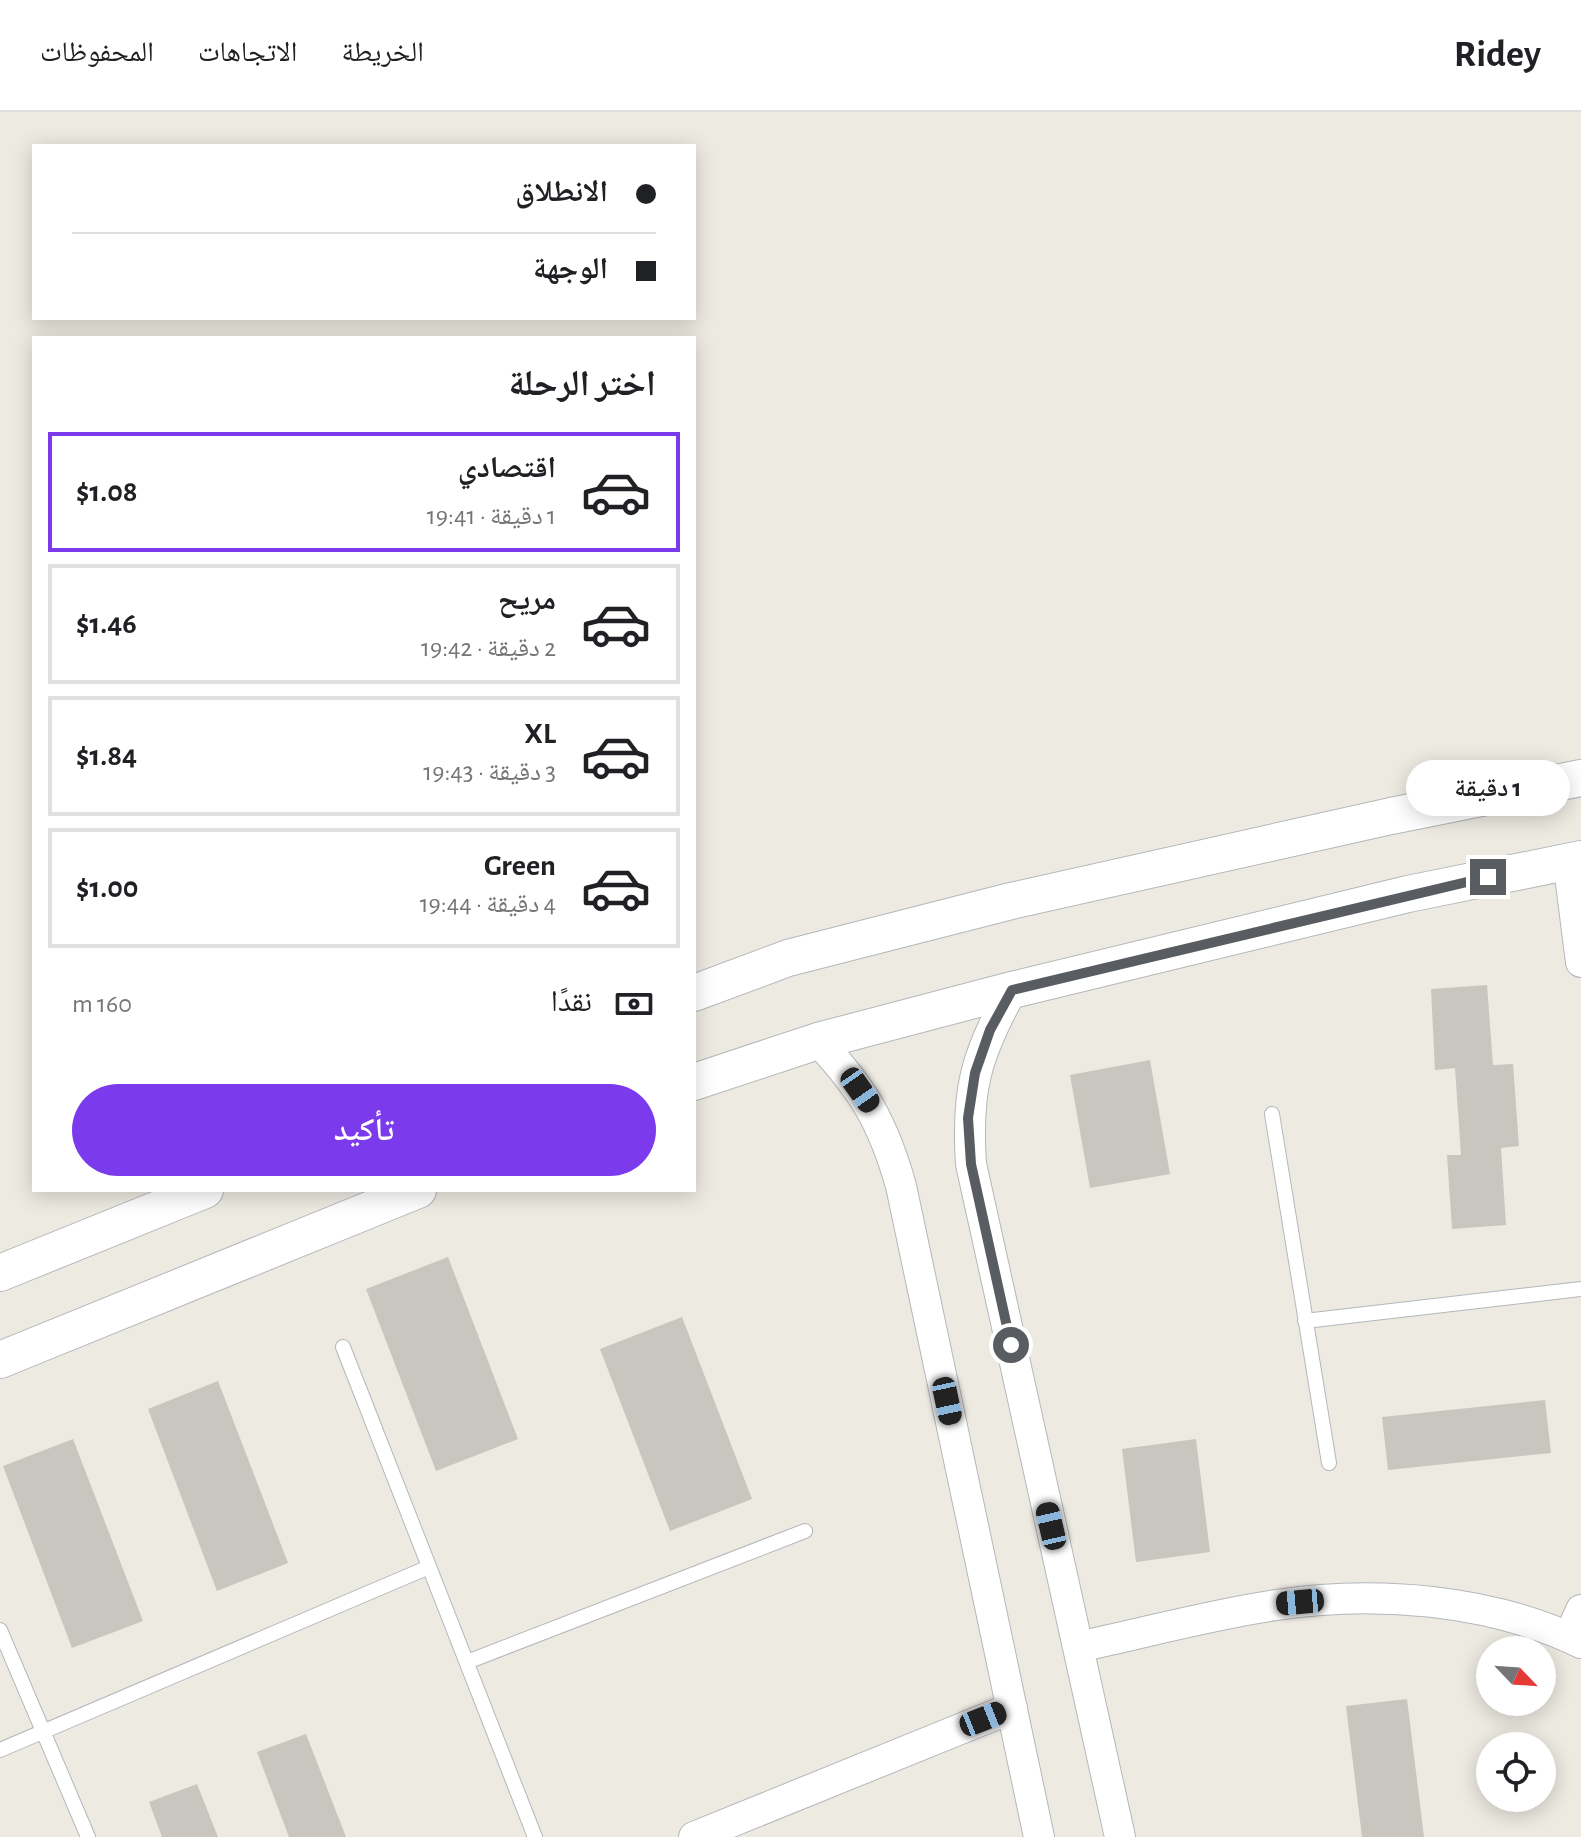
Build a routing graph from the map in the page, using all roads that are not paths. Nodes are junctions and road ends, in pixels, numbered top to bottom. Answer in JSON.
{"nodes":[{"id":1,"x":1581,"y":778,"type":"edge"},
{"id":2,"x":1575,"y":859,"type":"edge"},
{"id":3,"x":1581,"y":962,"type":"edge"},
{"id":4,"x":1012,"y":990,"type":"junction"},
{"id":5,"x":696,"y":992,"type":"edge"},
{"id":6,"x":818,"y":1041,"type":"junction"},
{"id":7,"x":696,"y":1081,"type":"edge"},
{"id":8,"x":1272,"y":1114,"type":"dead end"},
{"id":9,"x":200,"y":1192,"type":"edge"},
{"id":10,"x":413,"y":1192,"type":"edge"},
{"id":11,"x":0,"y":1273,"type":"edge"},
{"id":12,"x":1581,"y":1289,"type":"edge"},
{"id":13,"x":1305,"y":1321,"type":"junction"},
{"id":14,"x":343,"y":1347,"type":"dead end"},
{"id":15,"x":0,"y":1360,"type":"edge"},
{"id":16,"x":1329,"y":1463,"type":"dead end"},
{"id":17,"x":805,"y":1531,"type":"dead end"},
{"id":18,"x":429,"y":1567,"type":"junction"},
{"id":19,"x":0,"y":1630,"type":"edge"},
{"id":20,"x":1577,"y":1630,"type":"edge"},
{"id":21,"x":1078,"y":1647,"type":"junction"},
{"id":22,"x":467,"y":1662,"type":"junction"},
{"id":23,"x":1012,"y":1708,"type":"junction"},
{"id":24,"x":43,"y":1732,"type":"junction"},
{"id":25,"x":0,"y":1750,"type":"edge"},
{"id":26,"x":88,"y":1837,"type":"edge"},
{"id":27,"x":535,"y":1837,"type":"edge"},
{"id":28,"x":694,"y":1837,"type":"edge"},
{"id":29,"x":1039,"y":1837,"type":"edge"},
{"id":30,"x":1120,"y":1837,"type":"edge"}],
"edges":[{"from":1,"to":5,"type":"street"},
{"from":2,"to":3,"type":"street"},
{"from":2,"to":4,"type":"street"},
{"from":4,"to":6,"type":"street"},
{"from":4,"to":21,"type":"street"},
{"from":6,"to":7,"type":"street"},
{"from":6,"to":23,"type":"street"},
{"from":8,"to":13,"type":"lane"},
{"from":9,"to":11,"type":"street"},
{"from":10,"to":15,"type":"street"},
{"from":12,"to":13,"type":"lane"},
{"from":13,"to":16,"type":"lane"},
{"from":14,"to":18,"type":"lane"},
{"from":17,"to":22,"type":"lane"},
{"from":18,"to":22,"type":"lane"},
{"from":18,"to":24,"type":"lane"},
{"from":19,"to":24,"type":"lane"},
{"from":20,"to":21,"type":"street"},
{"from":21,"to":30,"type":"street"},
{"from":22,"to":27,"type":"lane"},
{"from":23,"to":28,"type":"street"},
{"from":23,"to":29,"type":"street"},
{"from":24,"to":25,"type":"lane"},
{"from":24,"to":26,"type":"lane"}]}
